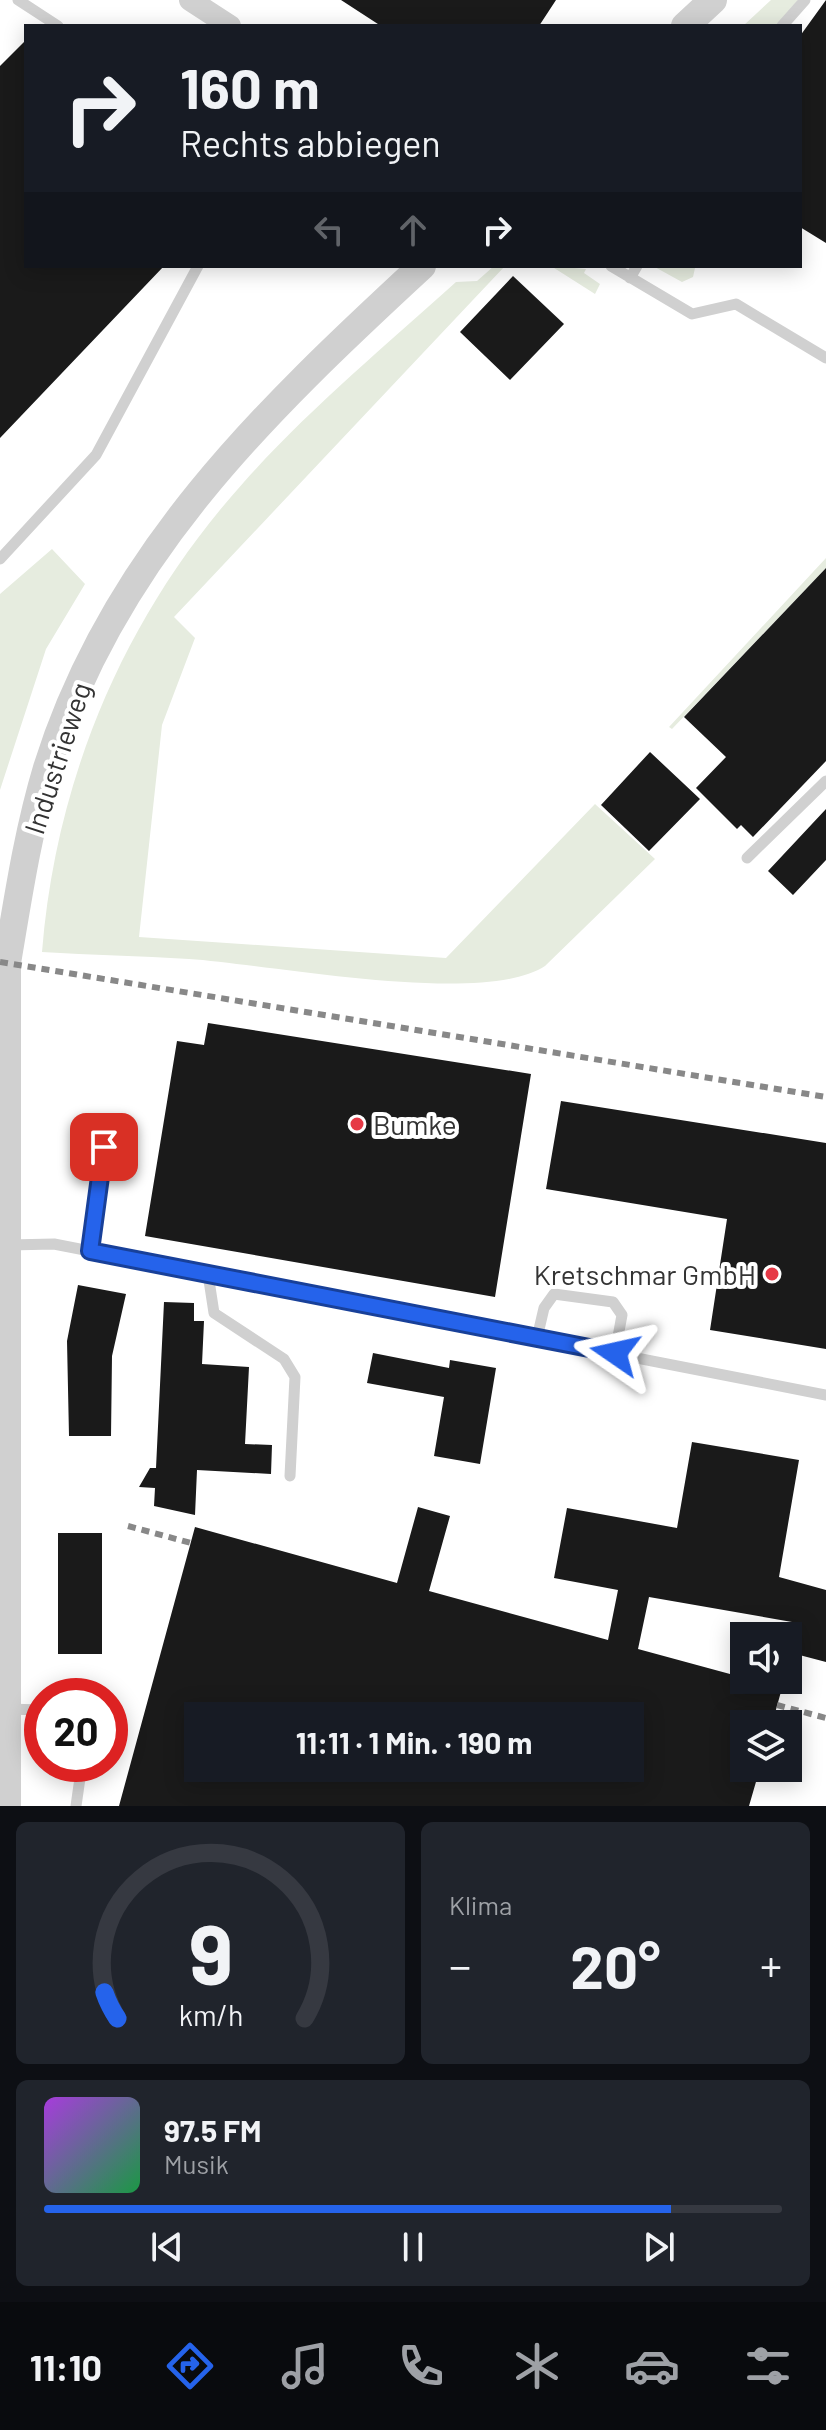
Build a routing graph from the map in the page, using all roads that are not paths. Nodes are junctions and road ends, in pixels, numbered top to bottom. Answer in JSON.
{"nodes":[{"id":1,"x":18,"y":0,"type":"edge"},
{"id":2,"x":190,"y":0,"type":"edge"},
{"id":3,"x":713,"y":0,"type":"edge"},
{"id":4,"x":805,"y":0,"type":"edge"},
{"id":5,"x":55,"y":24,"type":"edge"},
{"id":6,"x":227,"y":24,"type":"edge"},
{"id":7,"x":687,"y":24,"type":"edge"},
{"id":8,"x":784,"y":24,"type":"edge"},
{"id":9,"x":197,"y":268,"type":"edge"},
{"id":10,"x":420,"y":268,"type":"edge"},
{"id":11,"x":614,"y":268,"type":"edge"},
{"id":12,"x":636,"y":268,"type":"edge"},
{"id":13,"x":630,"y":278,"type":"junction"},
{"id":14,"x":826,"y":358,"type":"edge"},
{"id":15,"x":0,"y":559,"type":"edge"},
{"id":16,"x":826,"y":781,"type":"edge"},
{"id":17,"x":747,"y":858,"type":"dead end"},
{"id":18,"x":104,"y":1147,"type":"dead end"},
{"id":19,"x":9,"y":1245,"type":"junction"},
{"id":20,"x":90,"y":1251,"type":"junction"},
{"id":21,"x":208,"y":1274,"type":"junction"},
{"id":22,"x":537,"y":1338,"type":"junction"},
{"id":23,"x":615,"y":1353,"type":"junction"},
{"id":24,"x":826,"y":1395,"type":"edge"},
{"id":25,"x":290,"y":1476,"type":"dead end"},
{"id":26,"x":7,"y":1709,"type":"junction"},
{"id":27,"x":24,"y":1709,"type":"edge"},
{"id":28,"x":79,"y":1782,"type":"edge"},
{"id":29,"x":7,"y":1806,"type":"edge"},
{"id":30,"x":76,"y":1806,"type":"edge"}],
"edges":[{"from":1,"to":5,"type":"lane"},
{"from":2,"to":6,"type":"street"},
{"from":3,"to":7,"type":"street"},
{"from":4,"to":8,"type":"lane"},
{"from":9,"to":15,"type":"lane"},
{"from":10,"to":19,"type":"street","name":"Industrieweg"},
{"from":11,"to":13,"type":"lane"},
{"from":12,"to":13,"type":"lane"},
{"from":13,"to":14,"type":"lane"},
{"from":16,"to":17,"type":"lane"},
{"from":18,"to":20,"type":"lane"},
{"from":19,"to":20,"type":"lane"},
{"from":19,"to":26,"type":"street","name":"Industrieweg"},
{"from":20,"to":21,"type":"lane"},
{"from":21,"to":22,"type":"lane"},
{"from":21,"to":25,"type":"lane"},
{"from":22,"to":23,"type":"lane"},
{"from":22,"to":23,"type":"lane"},
{"from":23,"to":24,"type":"lane"},
{"from":26,"to":27,"type":"lane"},
{"from":26,"to":29,"type":"street","name":"Industrieweg"},
{"from":28,"to":30,"type":"lane"}]}
